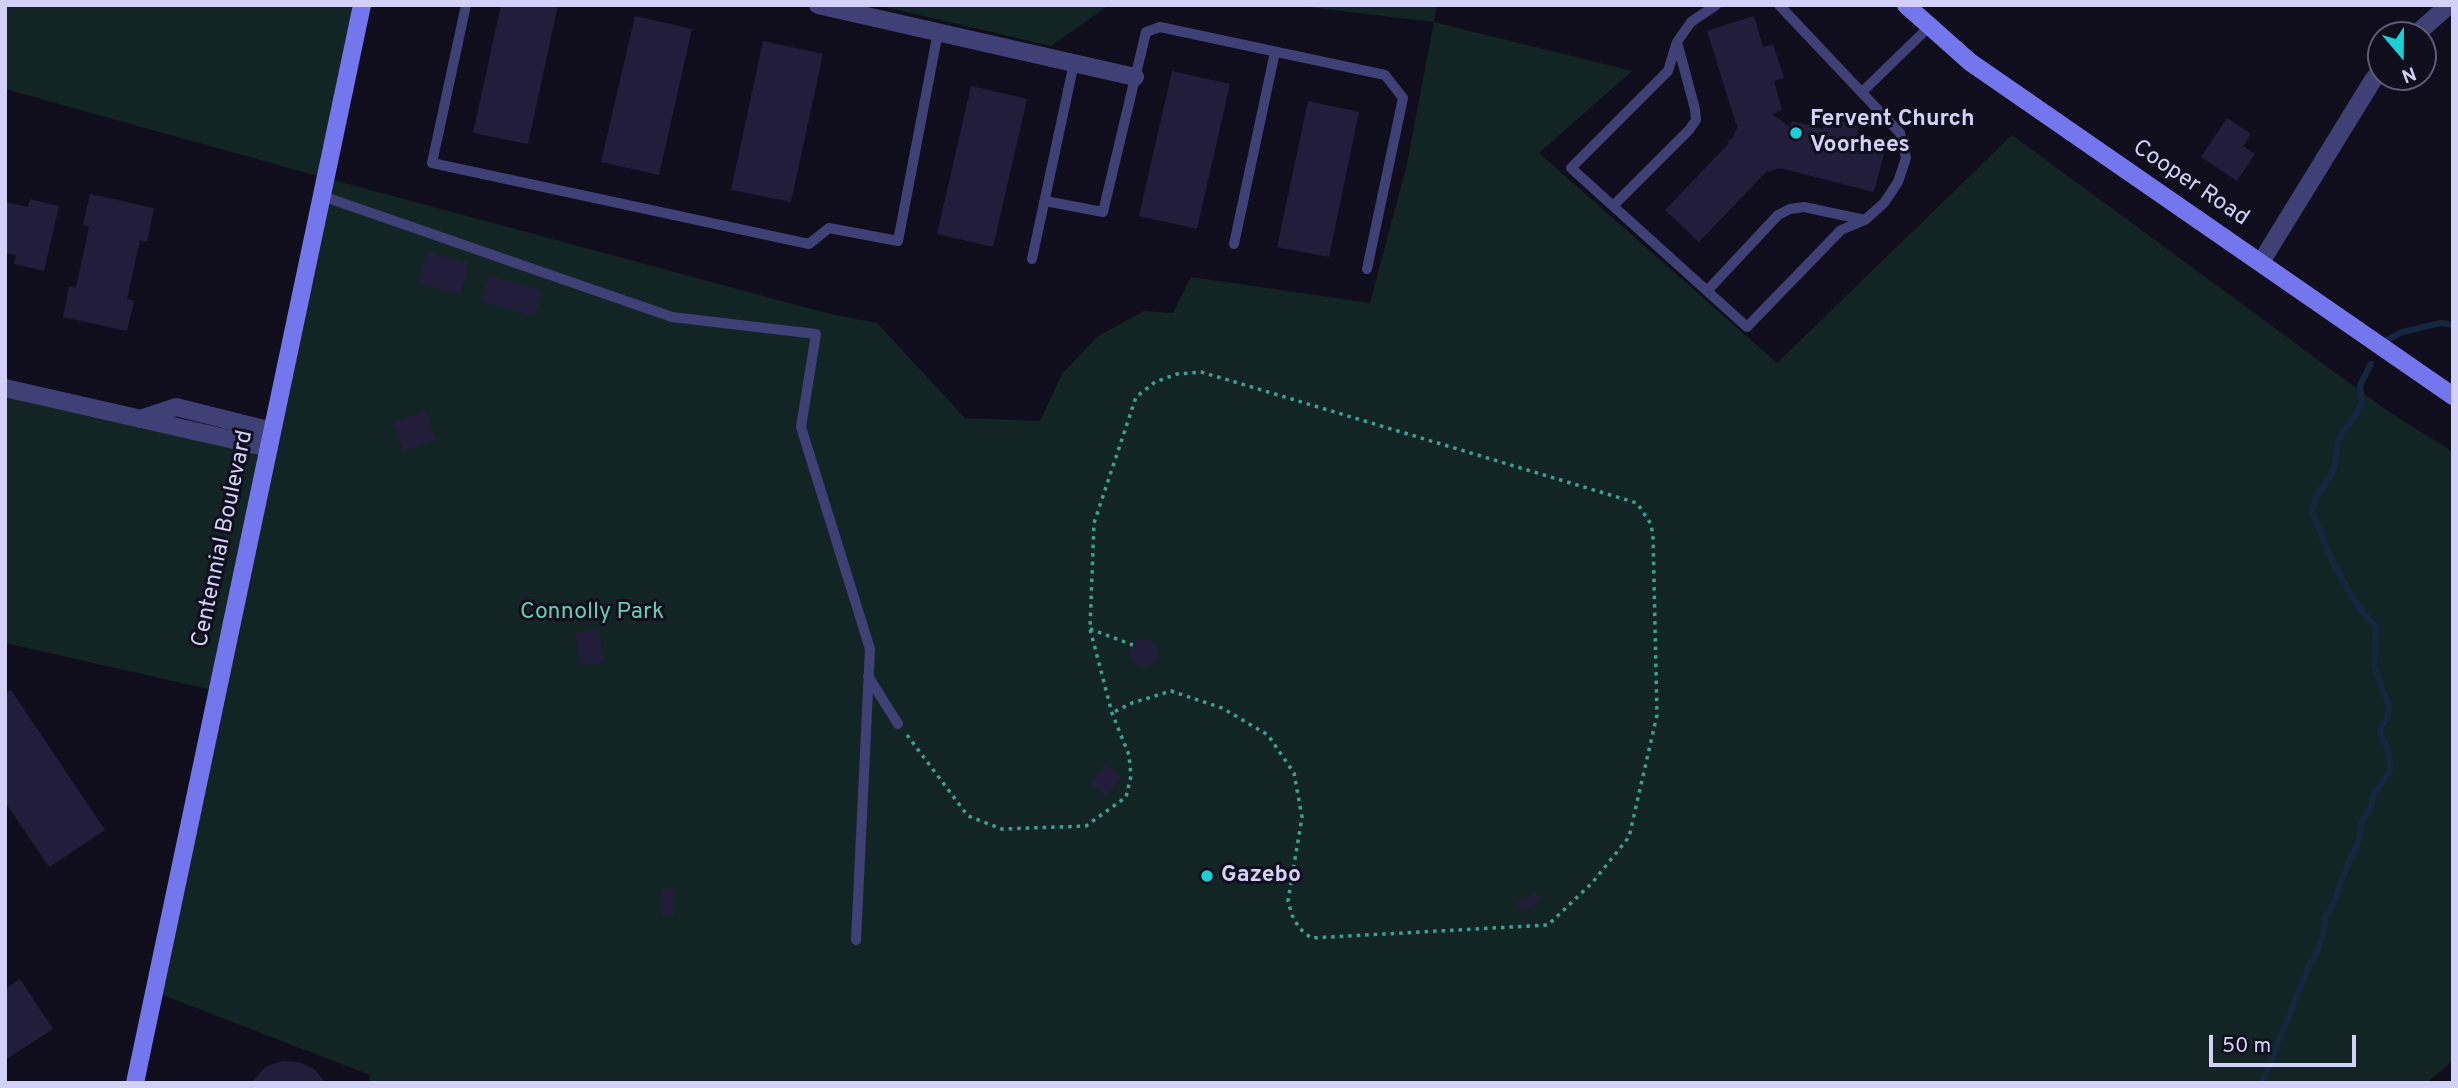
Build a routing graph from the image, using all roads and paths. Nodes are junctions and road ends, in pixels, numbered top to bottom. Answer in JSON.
{"nodes":[{"id":1,"x":362,"y":5,"type":"edge"},
{"id":2,"x":466,"y":5,"type":"edge"},
{"id":3,"x":818,"y":5,"type":"edge"},
{"id":4,"x":1716,"y":5,"type":"edge"},
{"id":5,"x":1779,"y":5,"type":"edge"},
{"id":6,"x":1906,"y":5,"type":"edge"},
{"id":7,"x":2449,"y":5,"type":"edge"},
{"id":8,"x":2431,"y":21,"type":"edge"},
{"id":9,"x":1930,"y":26,"type":"junction"},
{"id":10,"x":937,"y":32,"type":"junction"},
{"id":11,"x":1677,"y":42,"type":"junction"},
{"id":12,"x":1275,"y":52,"type":"junction"},
{"id":13,"x":1074,"y":63,"type":"junction"},
{"id":14,"x":1135,"y":77,"type":"junction"},
{"id":15,"x":2367,"y":90,"type":"edge"},
{"id":16,"x":1862,"y":92,"type":"junction"},
{"id":17,"x":322,"y":196,"type":"junction"},
{"id":18,"x":1045,"y":201,"type":"junction"},
{"id":19,"x":1613,"y":206,"type":"junction"},
{"id":20,"x":1865,"y":220,"type":"junction"},
{"id":21,"x":1234,"y":244,"type":"dead end"},
{"id":22,"x":1032,"y":259,"type":"dead end"},
{"id":23,"x":2261,"y":262,"type":"junction"},
{"id":24,"x":1367,"y":269,"type":"dead end"},
{"id":25,"x":1707,"y":291,"type":"junction"},
{"id":26,"x":5,"y":388,"type":"edge"},
{"id":27,"x":2453,"y":396,"type":"edge"},
{"id":28,"x":270,"y":439,"type":"junction"},
{"id":29,"x":1090,"y":629,"type":"junction"},
{"id":30,"x":1133,"y":645,"type":"dead end"},
{"id":31,"x":868,"y":676,"type":"junction"},
{"id":32,"x":1112,"y":713,"type":"junction"},
{"id":33,"x":898,"y":724,"type":"joint"},
{"id":34,"x":856,"y":940,"type":"dead end"},
{"id":35,"x":135,"y":1083,"type":"edge"}],
"edges":[{"from":1,"to":17,"type":"main road","name":"Centennial Boulevard"},
{"from":2,"to":10,"type":"lane"},
{"from":3,"to":10,"type":"street"},
{"from":4,"to":11,"type":"lane"},
{"from":5,"to":16,"type":"lane"},
{"from":6,"to":9,"type":"main road","name":"Cooper Road"},
{"from":7,"to":8,"type":"street"},
{"from":9,"to":16,"type":"lane"},
{"from":9,"to":23,"type":"main road","name":"Cooper Road"},
{"from":10,"to":13,"type":"street"},
{"from":11,"to":19,"type":"lane"},
{"from":11,"to":19,"type":"lane"},
{"from":12,"to":14,"type":"lane"},
{"from":12,"to":21,"type":"lane"},
{"from":12,"to":24,"type":"lane"},
{"from":13,"to":14,"type":"street"},
{"from":13,"to":18,"type":"lane"},
{"from":14,"to":18,"type":"lane"},
{"from":15,"to":23,"type":"street"},
{"from":16,"to":20,"type":"lane"},
{"from":17,"to":28,"type":"main road","name":"Centennial Boulevard"},
{"from":17,"to":31,"type":"lane"},
{"from":18,"to":22,"type":"lane"},
{"from":19,"to":25,"type":"lane"},
{"from":20,"to":25,"type":"lane"},
{"from":20,"to":25,"type":"lane"},
{"from":23,"to":27,"type":"main road","name":"Cooper Road"},
{"from":26,"to":28,"type":"street"},
{"from":28,"to":35,"type":"main road","name":"Centennial Boulevard"},
{"from":29,"to":30,"type":"path"},
{"from":29,"to":32,"type":"path"},
{"from":29,"to":32,"type":"path"},
{"from":31,"to":33,"type":"lane"},
{"from":31,"to":34,"type":"lane"},
{"from":32,"to":33,"type":"path"}]}
